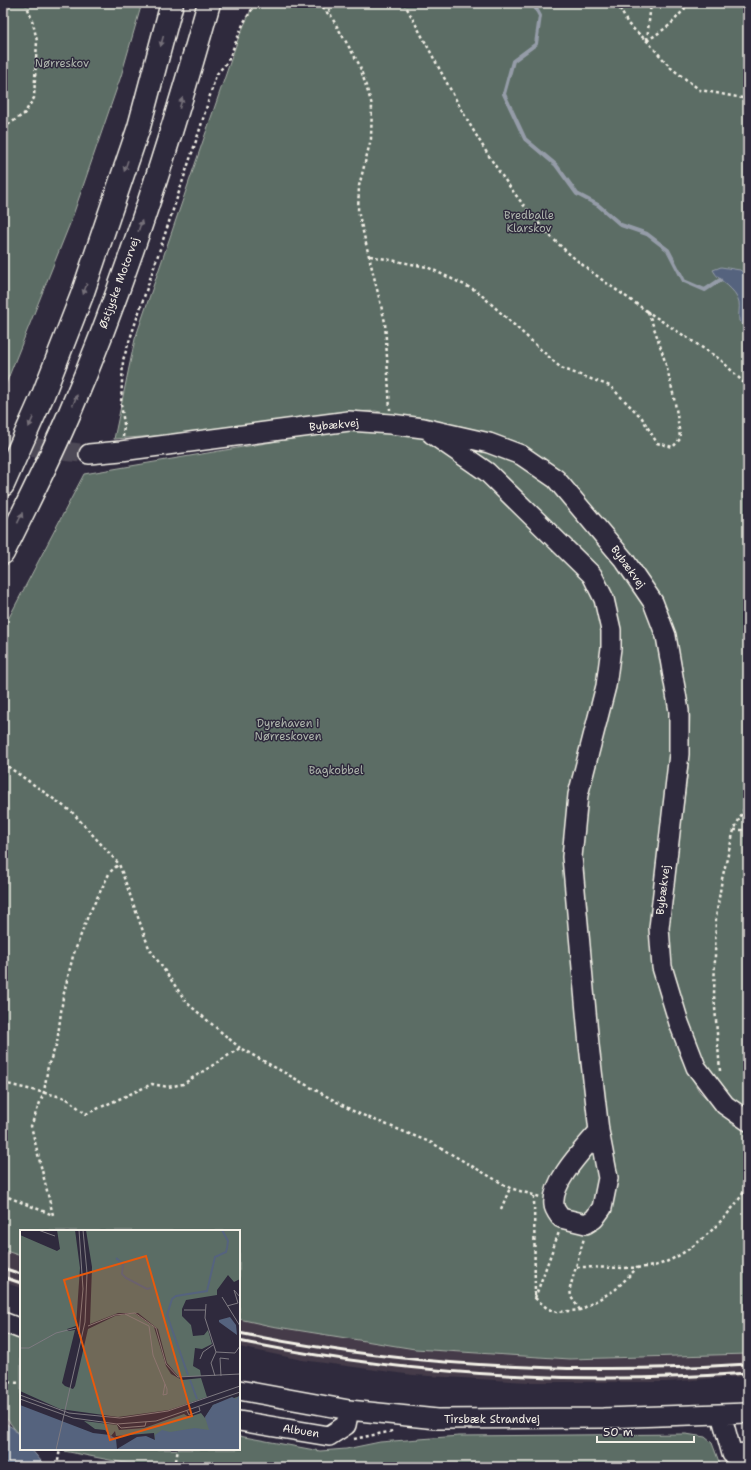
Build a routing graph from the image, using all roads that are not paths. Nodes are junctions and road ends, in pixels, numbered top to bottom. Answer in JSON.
{"nodes":[{"id":1,"x":172,"y":3,"type":"edge"},
{"id":2,"x":209,"y":3,"type":"edge"},
{"id":3,"x":423,"y":428,"type":"junction"},
{"id":4,"x":489,"y":443,"type":"junction"},
{"id":5,"x":89,"y":454,"type":"tunnel mouth"},
{"id":6,"x":487,"y":472,"type":"junction"},
{"id":7,"x":3,"y":485,"type":"edge"},
{"id":8,"x":3,"y":553,"type":"edge"},
{"id":9,"x":748,"y":1121,"type":"edge"},
{"id":10,"x":599,"y":1131,"type":"junction"},
{"id":11,"x":3,"y":1322,"type":"edge"},
{"id":12,"x":20,"y":1329,"type":"edge"},
{"id":13,"x":240,"y":1390,"type":"edge"},
{"id":14,"x":349,"y":1410,"type":"junction"},
{"id":15,"x":748,"y":1413,"type":"edge"},
{"id":16,"x":721,"y":1414,"type":"junction"},
{"id":17,"x":240,"y":1421,"type":"edge"},
{"id":18,"x":748,"y":1453,"type":"edge"}],
"edges":[{"from":1,"to":7,"type":"highway","one_way":true},
{"from":8,"to":2,"type":"highway","name":"Østjyske Motorvej","one_way":true},
{"from":3,"to":4,"type":"street","name":"Bybækvej"},
{"from":3,"to":5,"type":"street","name":"Bybækvej"},
{"from":3,"to":6,"type":"street"},
{"from":4,"to":6,"type":"street"},
{"from":4,"to":9,"type":"street","name":"Bybækvej"},
{"from":6,"to":10,"type":"street"},
{"from":10,"to":10,"type":"street"},
{"from":11,"to":12,"type":"street"},
{"from":13,"to":14,"type":"street","name":"Tirsbæk Strandvej"},
{"from":14,"to":16,"type":"street","name":"Tirsbæk Strandvej"},
{"from":14,"to":17,"type":"street","name":"Albuen"},
{"from":15,"to":16,"type":"street","name":"Tirsbæk Strandvej"},
{"from":16,"to":18,"type":"street"}]}
